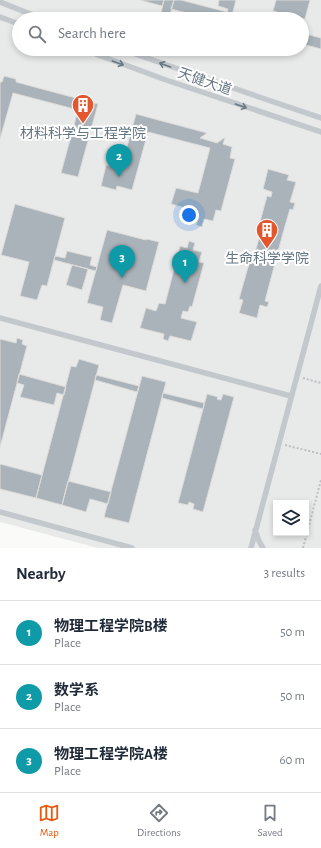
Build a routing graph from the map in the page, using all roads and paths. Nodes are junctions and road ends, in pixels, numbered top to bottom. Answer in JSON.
{"nodes":[{"id":1,"x":0,"y":1,"type":"edge"},
{"id":2,"x":26,"y":12,"type":"edge"},
{"id":3,"x":0,"y":16,"type":"edge"},
{"id":4,"x":12,"y":21,"type":"edge"},
{"id":5,"x":101,"y":56,"type":"edge"},
{"id":6,"x":140,"y":56,"type":"edge"},
{"id":7,"x":321,"y":118,"type":"edge"},
{"id":8,"x":321,"y":132,"type":"edge"},
{"id":9,"x":321,"y":286,"type":"edge"},
{"id":10,"x":0,"y":318,"type":"edge"},
{"id":11,"x":297,"y":376,"type":"junction"},
{"id":12,"x":321,"y":383,"type":"edge"},
{"id":13,"x":292,"y":396,"type":"junction"},
{"id":14,"x":279,"y":443,"type":"junction"},
{"id":15,"x":321,"y":454,"type":"edge"},
{"id":16,"x":321,"y":480,"type":"edge"},
{"id":17,"x":0,"y":512,"type":"edge"},
{"id":18,"x":255,"y":530,"type":"junction"},
{"id":19,"x":132,"y":548,"type":"edge"},
{"id":20,"x":251,"y":548,"type":"edge"},
{"id":21,"x":263,"y":548,"type":"edge"},
{"id":22,"x":303,"y":548,"type":"edge"}],
"edges":[{"from":1,"to":2,"type":"lane"},
{"from":3,"to":4,"type":"lane"},
{"from":5,"to":8,"type":"lane","name":"天健大道","one_way":true},
{"from":7,"to":6,"type":"lane","name":"天健大道","one_way":true},
{"from":9,"to":11,"type":"lane"},
{"from":10,"to":13,"type":"lane"},
{"from":11,"to":12,"type":"path"},
{"from":11,"to":13,"type":"lane"},
{"from":13,"to":14,"type":"lane"},
{"from":14,"to":15,"type":"path"},
{"from":14,"to":18,"type":"lane"},
{"from":16,"to":22,"type":"path"},
{"from":17,"to":19,"type":"lane"},
{"from":18,"to":20,"type":"lane"},
{"from":18,"to":21,"type":"lane"}]}
